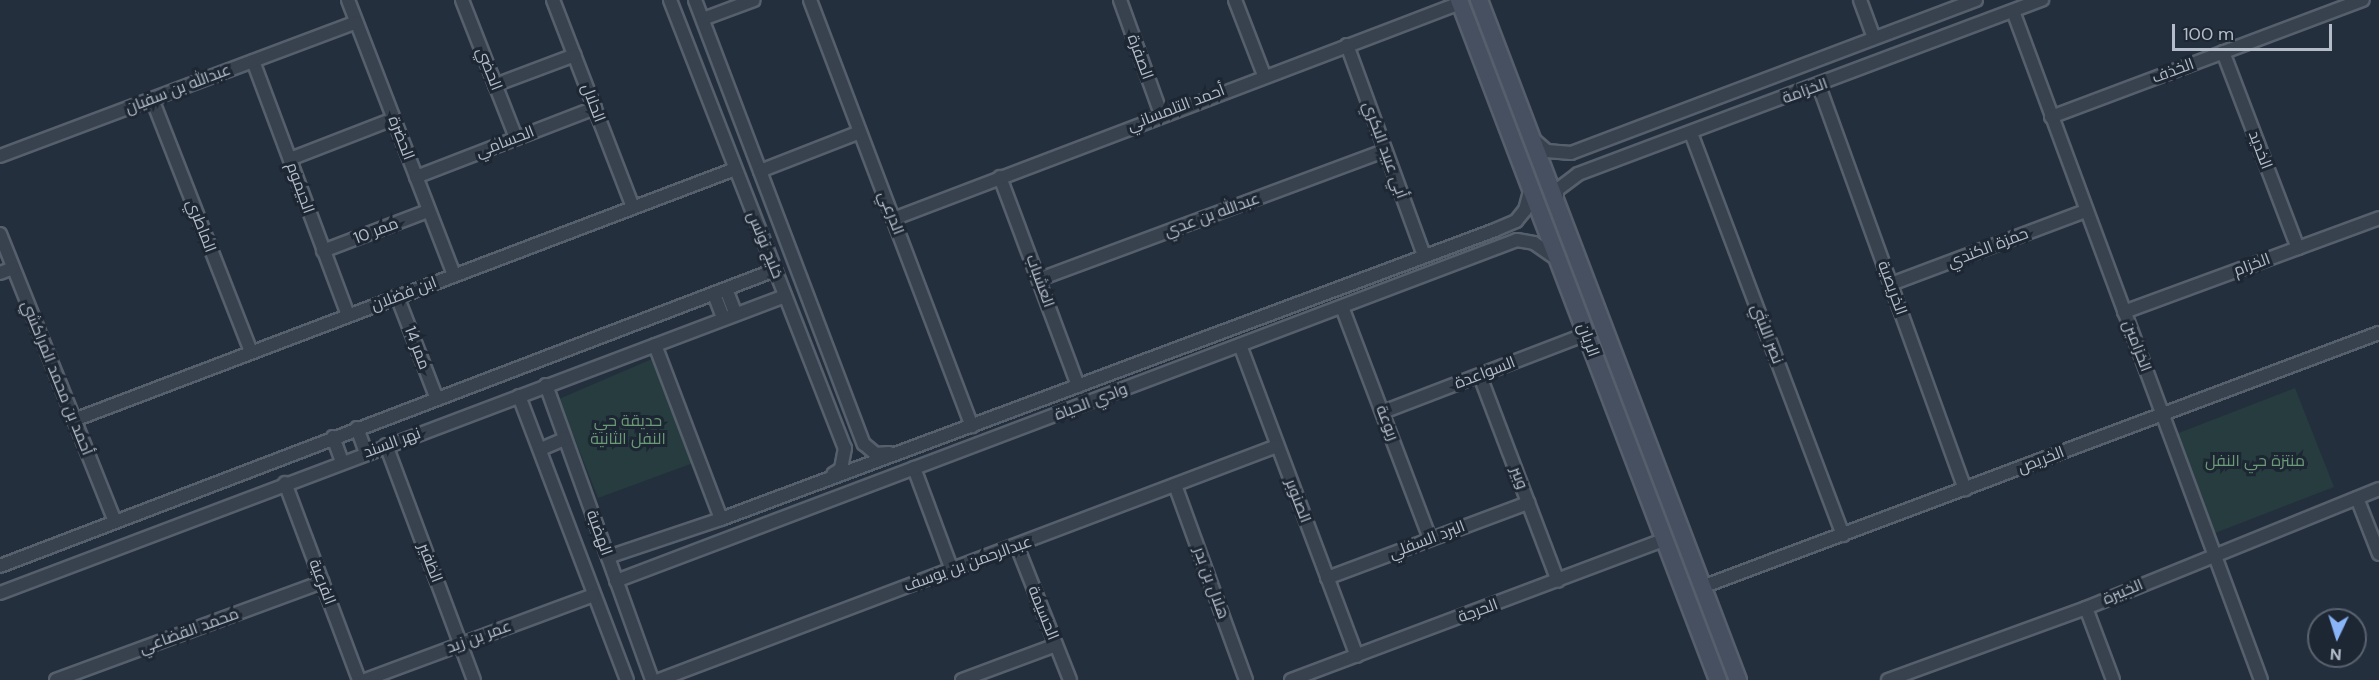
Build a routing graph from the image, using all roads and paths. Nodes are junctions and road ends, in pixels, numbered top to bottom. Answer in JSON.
{"nodes":[{"id":1,"x":348,"y":0,"type":"edge"},
{"id":2,"x":462,"y":0,"type":"edge"},
{"id":3,"x":553,"y":0,"type":"edge"},
{"id":4,"x":670,"y":0,"type":"edge"},
{"id":5,"x":695,"y":0,"type":"edge"},
{"id":6,"x":754,"y":0,"type":"edge"},
{"id":7,"x":810,"y":0,"type":"edge"},
{"id":8,"x":1120,"y":0,"type":"edge"},
{"id":9,"x":1235,"y":0,"type":"edge"},
{"id":10,"x":1479,"y":0,"type":"edge"},
{"id":11,"x":1860,"y":0,"type":"edge"},
{"id":12,"x":1976,"y":0,"type":"edge"},
{"id":13,"x":2042,"y":0,"type":"edge"},
{"id":14,"x":2363,"y":0,"type":"edge"},
{"id":15,"x":1459,"y":1,"type":"edge"},
{"id":16,"x":2013,"y":11,"type":"junction"},
{"id":17,"x":703,"y":19,"type":"junction"},
{"id":18,"x":356,"y":22,"type":"junction"},
{"id":19,"x":1875,"y":38,"type":"junction"},
{"id":20,"x":1347,"y":45,"type":"junction"},
{"id":21,"x":2223,"y":52,"type":"junction"},
{"id":22,"x":574,"y":56,"type":"junction"},
{"id":23,"x":253,"y":61,"type":"junction"},
{"id":24,"x":1264,"y":75,"type":"junction"},
{"id":25,"x":495,"y":85,"type":"junction"},
{"id":26,"x":1819,"y":86,"type":"junction"},
{"id":27,"x":152,"y":99,"type":"junction"},
{"id":28,"x":595,"y":108,"type":"junction"},
{"id":29,"x":1161,"y":114,"type":"junction"},
{"id":30,"x":2050,"y":117,"type":"junction"},
{"id":31,"x":393,"y":119,"type":"junction"},
{"id":32,"x":860,"y":132,"type":"junction"},
{"id":33,"x":1691,"y":133,"type":"junction"},
{"id":34,"x":1530,"y":137,"type":"junction"},
{"id":35,"x":516,"y":138,"type":"junction"},
{"id":36,"x":1595,"y":144,"type":"junction"},
{"id":37,"x":1385,"y":151,"type":"junction"},
{"id":38,"x":0,"y":156,"type":"edge"},
{"id":39,"x":290,"y":159,"type":"junction"},
{"id":40,"x":1604,"y":165,"type":"junction"},
{"id":41,"x":735,"y":169,"type":"junction"},
{"id":42,"x":760,"y":171,"type":"junction"},
{"id":43,"x":416,"y":177,"type":"junction"},
{"id":44,"x":1000,"y":177,"type":"junction"},
{"id":45,"x":1532,"y":184,"type":"junction"},
{"id":46,"x":633,"y":207,"type":"junction"},
{"id":47,"x":1557,"y":207,"type":"junction"},
{"id":48,"x":428,"y":211,"type":"junction"},
{"id":49,"x":2085,"y":211,"type":"junction"},
{"id":50,"x":2379,"y":218,"type":"edge"},
{"id":51,"x":893,"y":219,"type":"junction"},
{"id":52,"x":0,"y":234,"type":"edge"},
{"id":53,"x":1480,"y":235,"type":"junction"},
{"id":54,"x":2298,"y":248,"type":"junction"},
{"id":55,"x":323,"y":251,"type":"junction"},
{"id":56,"x":1486,"y":251,"type":"junction"},
{"id":57,"x":1424,"y":255,"type":"junction"},
{"id":58,"x":1562,"y":262,"type":"junction"},
{"id":59,"x":13,"y":268,"type":"junction"},
{"id":60,"x":776,"y":270,"type":"junction"},
{"id":61,"x":0,"y":273,"type":"edge"},
{"id":62,"x":454,"y":275,"type":"junction"},
{"id":63,"x":1040,"y":279,"type":"junction"},
{"id":64,"x":1891,"y":284,"type":"junction"},
{"id":65,"x":726,"y":289,"type":"junction"},
{"id":66,"x":714,"y":294,"type":"junction"},
{"id":67,"x":785,"y":296,"type":"junction"},
{"id":68,"x":396,"y":297,"type":"junction"},
{"id":69,"x":1342,"y":307,"type":"junction"},
{"id":70,"x":2124,"y":312,"type":"junction"},
{"id":71,"x":348,"y":315,"type":"junction"},
{"id":72,"x":729,"y":315,"type":"junction"},
{"id":73,"x":2379,"y":333,"type":"edge"},
{"id":74,"x":1586,"y":334,"type":"junction"},
{"id":75,"x":655,"y":345,"type":"junction"},
{"id":76,"x":1240,"y":345,"type":"junction"},
{"id":77,"x":251,"y":352,"type":"junction"},
{"id":78,"x":1480,"y":376,"type":"junction"},
{"id":79,"x":546,"y":385,"type":"junction"},
{"id":80,"x":1078,"y":386,"type":"junction"},
{"id":81,"x":519,"y":396,"type":"junction"},
{"id":82,"x":437,"y":399,"type":"junction"},
{"id":83,"x":1383,"y":411,"type":"junction"},
{"id":84,"x":2162,"y":414,"type":"junction"},
{"id":85,"x":74,"y":420,"type":"junction"},
{"id":86,"x":972,"y":426,"type":"junction"},
{"id":87,"x":357,"y":428,"type":"junction"},
{"id":88,"x":333,"y":437,"type":"junction"},
{"id":89,"x":565,"y":439,"type":"junction"},
{"id":90,"x":1646,"y":441,"type":"junction"},
{"id":91,"x":386,"y":445,"type":"junction"},
{"id":92,"x":1277,"y":446,"type":"junction"},
{"id":93,"x":1628,"y":447,"type":"junction"},
{"id":94,"x":541,"y":449,"type":"junction"},
{"id":95,"x":902,"y":451,"type":"junction"},
{"id":96,"x":366,"y":453,"type":"junction"},
{"id":97,"x":342,"y":462,"type":"junction"},
{"id":98,"x":914,"y":468,"type":"junction"},
{"id":99,"x":822,"y":480,"type":"junction"},
{"id":100,"x":285,"y":483,"type":"junction"},
{"id":101,"x":1175,"y":485,"type":"junction"},
{"id":102,"x":1965,"y":489,"type":"junction"},
{"id":103,"x":2379,"y":489,"type":"edge"},
{"id":104,"x":2357,"y":498,"type":"junction"},
{"id":105,"x":1528,"y":503,"type":"junction"},
{"id":106,"x":721,"y":519,"type":"junction"},
{"id":107,"x":116,"y":521,"type":"junction"},
{"id":108,"x":1843,"y":535,"type":"junction"},
{"id":109,"x":1430,"y":539,"type":"junction"},
{"id":110,"x":1664,"y":540,"type":"junction"},
{"id":111,"x":653,"y":542,"type":"junction"},
{"id":112,"x":1017,"y":546,"type":"junction"},
{"id":113,"x":2379,"y":554,"type":"edge"},
{"id":114,"x":2214,"y":555,"type":"junction"},
{"id":115,"x":608,"y":557,"type":"junction"},
{"id":116,"x":662,"y":564,"type":"junction"},
{"id":117,"x":0,"y":566,"type":"edge"},
{"id":118,"x":952,"y":570,"type":"junction"},
{"id":119,"x":1327,"y":578,"type":"junction"},
{"id":120,"x":616,"y":581,"type":"junction"},
{"id":121,"x":1558,"y":581,"type":"junction"},
{"id":122,"x":322,"y":582,"type":"junction"},
{"id":123,"x":1702,"y":587,"type":"junction"},
{"id":124,"x":0,"y":593,"type":"edge"},
{"id":125,"x":593,"y":595,"type":"junction"},
{"id":126,"x":2086,"y":608,"type":"junction"},
{"id":127,"x":461,"y":644,"type":"junction"},
{"id":128,"x":1056,"y":645,"type":"junction"},
{"id":129,"x":1357,"y":656,"type":"junction"},
{"id":130,"x":56,"y":680,"type":"edge"},
{"id":131,"x":360,"y":680,"type":"edge"},
{"id":132,"x":365,"y":680,"type":"edge"},
{"id":133,"x":474,"y":680,"type":"edge"},
{"id":134,"x":627,"y":680,"type":"edge"},
{"id":135,"x":652,"y":680,"type":"edge"},
{"id":136,"x":659,"y":680,"type":"edge"},
{"id":137,"x":962,"y":680,"type":"edge"},
{"id":138,"x":1070,"y":680,"type":"edge"},
{"id":139,"x":1246,"y":680,"type":"edge"},
{"id":140,"x":1291,"y":680,"type":"edge"},
{"id":141,"x":1718,"y":680,"type":"edge"},
{"id":142,"x":1738,"y":680,"type":"edge"},
{"id":143,"x":1888,"y":680,"type":"edge"},
{"id":144,"x":2113,"y":680,"type":"edge"},
{"id":145,"x":2261,"y":680,"type":"edge"}],
"edges":[{"from":1,"to":18,"type":"street","name":"الحضرة"},
{"from":2,"to":25,"type":"street","name":"الحضي"},
{"from":3,"to":22,"type":"street","name":"الحلال"},
{"from":4,"to":41,"type":"street","name":"خليج تونس"},
{"from":5,"to":17,"type":"street","name":"خليج تونس"},
{"from":6,"to":17,"type":"street"},
{"from":7,"to":32,"type":"street","name":"الدرعي"},
{"from":8,"to":29,"type":"street","name":"الصفرة"},
{"from":9,"to":24,"type":"street"},
{"from":10,"to":34,"type":"street","name":"الريان"},
{"from":11,"to":19,"type":"street"},
{"from":12,"to":19,"type":"street","name":"الخزامة"},
{"from":13,"to":16,"type":"street","name":"الخزامة"},
{"from":14,"to":21,"type":"street","name":"الخذف"},
{"from":15,"to":20,"type":"street","name":"أحمد التلمساني"},
{"from":15,"to":45,"type":"street","name":"الريان"},
{"from":16,"to":26,"type":"street","name":"الخزامة"},
{"from":16,"to":30,"type":"street","name":"الخزامين"},
{"from":17,"to":42,"type":"street","name":"خليج تونس"},
{"from":18,"to":23,"type":"street","name":"عبدالله بن سفيان"},
{"from":18,"to":31,"type":"street","name":"الحضرة"},
{"from":19,"to":36,"type":"street","name":"الخزامة"},
{"from":20,"to":24,"type":"street","name":"أحمد التلمساني"},
{"from":20,"to":37,"type":"street","name":"أبي عبيد البكري"},
{"from":21,"to":30,"type":"street","name":"الخذف"},
{"from":21,"to":54,"type":"street","name":"الخديد"},
{"from":22,"to":25,"type":"street"},
{"from":22,"to":28,"type":"street","name":"الحلال"},
{"from":23,"to":27,"type":"street","name":"عبدالله بن سفيان"},
{"from":23,"to":39,"type":"street","name":"الجيموم"},
{"from":24,"to":29,"type":"street","name":"أحمد التلمساني"},
{"from":25,"to":35,"type":"street","name":"الحضي"},
{"from":26,"to":33,"type":"street","name":"الخزامة"},
{"from":26,"to":64,"type":"street","name":"الخريصية"},
{"from":27,"to":38,"type":"street","name":"عبدالله بن سفيان"},
{"from":27,"to":77,"type":"street","name":"الماطري"},
{"from":28,"to":35,"type":"street","name":"الحسامي"},
{"from":28,"to":46,"type":"street","name":"الحلال"},
{"from":29,"to":44,"type":"street","name":"أحمد التلمساني"},
{"from":30,"to":49,"type":"street","name":"الخزامين"},
{"from":31,"to":39,"type":"street"},
{"from":31,"to":43,"type":"street","name":"الحضرة"},
{"from":32,"to":42,"type":"street"},
{"from":32,"to":51,"type":"street","name":"الدرعي"},
{"from":33,"to":40,"type":"street","name":"الخزامة"},
{"from":33,"to":108,"type":"street","name":"نصر الليثي"},
{"from":34,"to":36,"type":"street","name":"الخزامة"},
{"from":34,"to":47,"type":"street","name":"الريان"},
{"from":35,"to":43,"type":"street","name":"الحسامي"},
{"from":36,"to":40,"type":"street"},
{"from":37,"to":57,"type":"street","name":"أبي عبيد البكري"},
{"from":37,"to":63,"type":"street","name":"عبدالله بن عدي"},
{"from":39,"to":55,"type":"street","name":"الجيموم"},
{"from":40,"to":47,"type":"street","name":"الخزامة"},
{"from":41,"to":46,"type":"street","name":"ابن فضلان"},
{"from":41,"to":60,"type":"street","name":"خليج تونس"},
{"from":42,"to":95,"type":"street","name":"خليج تونس"},
{"from":43,"to":48,"type":"street","name":"الحضرة"},
{"from":44,"to":51,"type":"street","name":"أحمد التلمساني"},
{"from":44,"to":63,"type":"street","name":"العشباب"},
{"from":45,"to":53,"type":"street","name":"وادي الحياة"},
{"from":45,"to":58,"type":"street","name":"الريان"},
{"from":46,"to":62,"type":"street","name":"ابن فضلان"},
{"from":47,"to":90,"type":"street","name":"الريان"},
{"from":48,"to":55,"type":"street","name":"ممر 10"},
{"from":48,"to":62,"type":"street","name":"الحضرة"},
{"from":49,"to":64,"type":"street","name":"حمزة الكندي"},
{"from":49,"to":70,"type":"street","name":"الخزامين"},
{"from":50,"to":54,"type":"street","name":"الخزام"},
{"from":51,"to":86,"type":"street","name":"الدرعي"},
{"from":52,"to":59,"type":"street","name":"أحمد بن محمد المراكشي"},
{"from":53,"to":56,"type":"street"},
{"from":53,"to":57,"type":"street","name":"وادي الحياة"},
{"from":54,"to":70,"type":"street","name":"الخزام"},
{"from":55,"to":71,"type":"street","name":"الجيموم"},
{"from":56,"to":58,"type":"street","name":"وادي الحياة"},
{"from":56,"to":69,"type":"street","name":"وادي الحياة"},
{"from":57,"to":80,"type":"street","name":"وادي الحياة"},
{"from":58,"to":74,"type":"street","name":"الريان"},
{"from":59,"to":61,"type":"street"},
{"from":59,"to":85,"type":"street","name":"أحمد بن محمد المراكشي"},
{"from":60,"to":65,"type":"street","name":"نهر السند"},
{"from":60,"to":67,"type":"street","name":"خليج تونس"},
{"from":62,"to":68,"type":"street","name":"ابن فضلان"},
{"from":63,"to":80,"type":"street","name":"العشباب"},
{"from":64,"to":102,"type":"street","name":"الخريصية"},
{"from":65,"to":66,"type":"street","name":"نهر السند"},
{"from":65,"to":72,"type":"street"},
{"from":66,"to":72,"type":"street"},
{"from":66,"to":82,"type":"street","name":"نهر السند"},
{"from":67,"to":72,"type":"street","name":"نهر السند"},
{"from":67,"to":99,"type":"street","name":"خليج تونس"},
{"from":68,"to":71,"type":"street","name":"ابن فضلان"},
{"from":68,"to":82,"type":"street","name":"ممر 14"},
{"from":69,"to":76,"type":"street","name":"وادي الحياة"},
{"from":69,"to":83,"type":"street","name":"ربوعة"},
{"from":70,"to":84,"type":"street","name":"الخزامين"},
{"from":71,"to":77,"type":"street","name":"ابن فضلان"},
{"from":72,"to":75,"type":"street","name":"نهر السند"},
{"from":73,"to":84,"type":"street","name":"الخريص"},
{"from":74,"to":78,"type":"street","name":"السواعدة"},
{"from":74,"to":93,"type":"street","name":"الريان"},
{"from":75,"to":79,"type":"street","name":"نهر السند"},
{"from":75,"to":106,"type":"street"},
{"from":76,"to":92,"type":"street","name":"الصنوبر"},
{"from":76,"to":98,"type":"street","name":"وادي الحياة"},
{"from":77,"to":85,"type":"street","name":"ابن فضلان"},
{"from":78,"to":83,"type":"street","name":"السواعدة"},
{"from":78,"to":105,"type":"street","name":"وبير"},
{"from":79,"to":81,"type":"street","name":"نهر السند"},
{"from":79,"to":89,"type":"street","name":"الهضبة"},
{"from":80,"to":86,"type":"street","name":"وادي الحياة"},
{"from":81,"to":91,"type":"street","name":"نهر السند"},
{"from":81,"to":94,"type":"street","name":"الهضبة"},
{"from":82,"to":87,"type":"street","name":"نهر السند"},
{"from":83,"to":109,"type":"street","name":"ربوعة"},
{"from":84,"to":102,"type":"street","name":"الخريص"},
{"from":84,"to":114,"type":"street","name":"الخزامين"},
{"from":85,"to":107,"type":"street","name":"أحمد بن محمد المراكشي"},
{"from":86,"to":95,"type":"street","name":"وادي الحياة"},
{"from":87,"to":88,"type":"street","name":"نهر السند"},
{"from":87,"to":96,"type":"street"},
{"from":88,"to":97,"type":"street"},
{"from":88,"to":107,"type":"street","name":"نهر السند"},
{"from":89,"to":94,"type":"street"},
{"from":89,"to":115,"type":"street","name":"الهضبة"},
{"from":90,"to":93,"type":"street"},
{"from":90,"to":123,"type":"street","name":"الريان"},
{"from":91,"to":96,"type":"street","name":"نهر السند"},
{"from":91,"to":127,"type":"street","name":"الظفير"},
{"from":92,"to":101,"type":"street","name":"عبدالرحمن بن يوسف"},
{"from":92,"to":119,"type":"street","name":"الصنوبر"},
{"from":93,"to":110,"type":"street","name":"الريان"},
{"from":94,"to":125,"type":"street","name":"الهضبة"},
{"from":95,"to":99,"type":"street","name":"وادي الحياة"},
{"from":96,"to":97,"type":"street","name":"نهر السند"},
{"from":97,"to":100,"type":"street","name":"نهر السند"},
{"from":98,"to":116,"type":"street","name":"وادي الحياة"},
{"from":98,"to":118,"type":"street"},
{"from":99,"to":106,"type":"street","name":"وادي الحياة"},
{"from":100,"to":122,"type":"street","name":"الفرعية"},
{"from":100,"to":124,"type":"street","name":"نهر السند"},
{"from":101,"to":112,"type":"street","name":"عبدالرحمن بن يوسف"},
{"from":101,"to":139,"type":"street","name":"هلال بن بدر"},
{"from":102,"to":108,"type":"street","name":"الخريص"},
{"from":103,"to":104,"type":"street","name":"الخبيرة"},
{"from":104,"to":113,"type":"street"},
{"from":104,"to":114,"type":"street","name":"الخبيرة"},
{"from":105,"to":109,"type":"street","name":"البرد السفلي"},
{"from":105,"to":121,"type":"street","name":"وبير"},
{"from":106,"to":111,"type":"street","name":"وادي الحياة"},
{"from":107,"to":117,"type":"street","name":"نهر السند"},
{"from":108,"to":123,"type":"street","name":"الخريص"},
{"from":109,"to":119,"type":"street","name":"البرد السفلي"},
{"from":110,"to":121,"type":"street","name":"الحرجة"},
{"from":110,"to":141,"type":"street","name":"الريان"},
{"from":111,"to":115,"type":"street","name":"وادي الحياة"},
{"from":111,"to":116,"type":"street"},
{"from":112,"to":118,"type":"street","name":"عبدالرحمن بن يوسف"},
{"from":112,"to":128,"type":"street","name":"الحسيمة"},
{"from":114,"to":126,"type":"street","name":"الخبيرة"},
{"from":114,"to":145,"type":"street","name":"الخزامين"},
{"from":115,"to":120,"type":"street","name":"الهضبة"},
{"from":116,"to":120,"type":"street","name":"وادي الحياة"},
{"from":118,"to":136,"type":"street","name":"عبدالرحمن بن يوسف"},
{"from":119,"to":129,"type":"street","name":"الصنوبر"},
{"from":120,"to":135,"type":"street","name":"الهضبة"},
{"from":121,"to":129,"type":"street","name":"الحرجة"},
{"from":122,"to":130,"type":"street","name":"محمد القضاعي"},
{"from":122,"to":131,"type":"street","name":"الفرعية"},
{"from":123,"to":142,"type":"street","name":"الريان"},
{"from":125,"to":127,"type":"street","name":"عمر بن زيد"},
{"from":125,"to":134,"type":"street","name":"الهضبة"},
{"from":126,"to":143,"type":"street","name":"الخبيرة"},
{"from":126,"to":144,"type":"street"},
{"from":127,"to":132,"type":"street","name":"عمر بن زيد"},
{"from":127,"to":133,"type":"street","name":"الظفير"},
{"from":128,"to":137,"type":"street"},
{"from":128,"to":138,"type":"street","name":"الحسيمة"},
{"from":129,"to":140,"type":"street","name":"الحرجة"}]}
